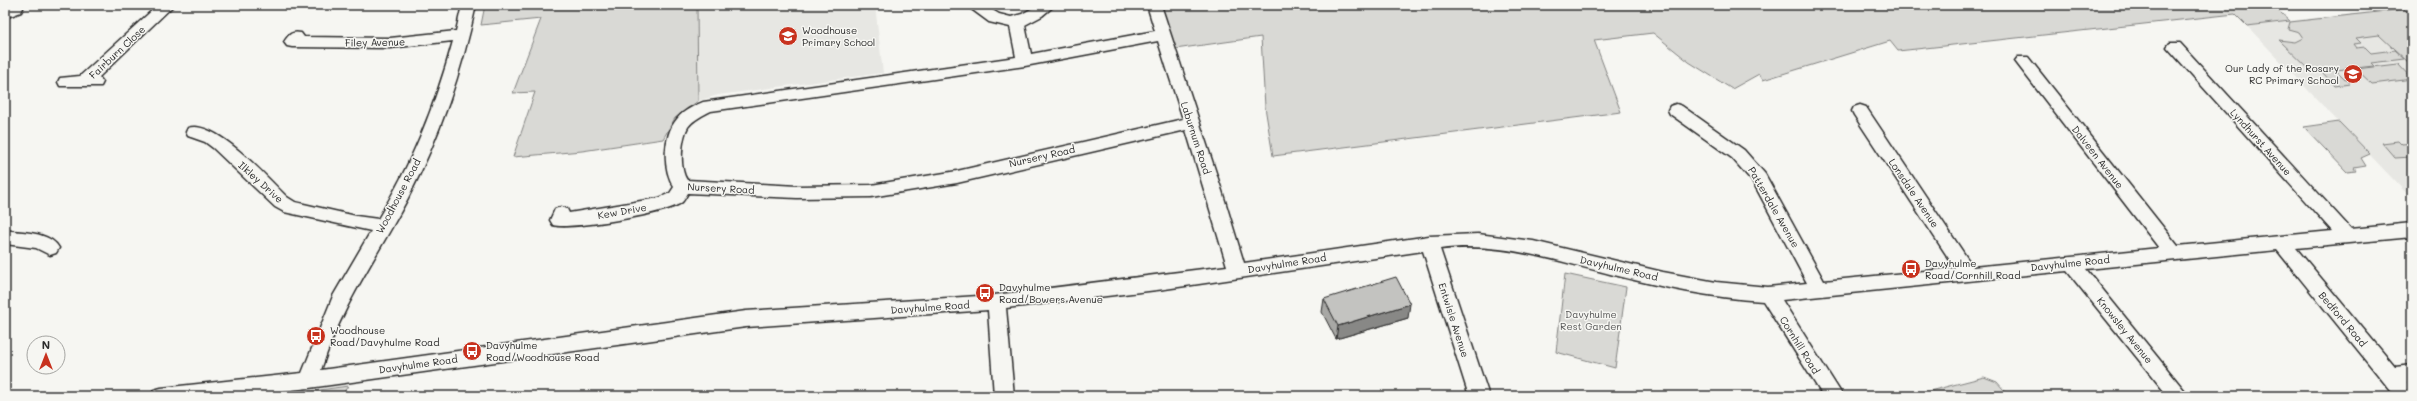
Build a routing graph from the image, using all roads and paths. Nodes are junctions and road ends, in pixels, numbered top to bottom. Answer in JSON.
{"nodes":[{"id":1,"x":167,"y":5,"type":"edge"},
{"id":2,"x":469,"y":5,"type":"edge"},
{"id":3,"x":973,"y":5,"type":"edge"},
{"id":4,"x":1048,"y":5,"type":"edge"},
{"id":5,"x":1154,"y":5,"type":"edge"},
{"id":6,"x":1018,"y":24,"type":"junction"},
{"id":7,"x":463,"y":35,"type":"junction"},
{"id":8,"x":1163,"y":35,"type":"junction"},
{"id":9,"x":296,"y":37,"type":"dead end"},
{"id":10,"x":2175,"y":47,"type":"dead end"},
{"id":11,"x":1025,"y":61,"type":"junction"},
{"id":12,"x":2023,"y":61,"type":"dead end"},
{"id":13,"x":66,"y":82,"type":"dead end"},
{"id":14,"x":1676,"y":110,"type":"dead end"},
{"id":15,"x":1860,"y":111,"type":"dead end"},
{"id":16,"x":1191,"y":123,"type":"junction"},
{"id":17,"x":194,"y":132,"type":"dead end"},
{"id":18,"x":683,"y":186,"type":"junction"},
{"id":19,"x":561,"y":214,"type":"dead end"},
{"id":20,"x":382,"y":226,"type":"junction"},
{"id":21,"x":2412,"y":230,"type":"edge"},
{"id":22,"x":2347,"y":236,"type":"junction"},
{"id":23,"x":5,"y":238,"type":"edge"},
{"id":24,"x":2280,"y":242,"type":"junction"},
{"id":25,"x":1430,"y":243,"type":"junction"},
{"id":26,"x":50,"y":248,"type":"dead end"},
{"id":27,"x":2173,"y":252,"type":"junction"},
{"id":28,"x":2070,"y":263,"type":"junction"},
{"id":29,"x":1236,"y":271,"type":"junction"},
{"id":30,"x":1968,"y":274,"type":"junction"},
{"id":31,"x":1819,"y":288,"type":"junction"},
{"id":32,"x":1768,"y":294,"type":"junction"},
{"id":33,"x":996,"y":302,"type":"junction"},
{"id":34,"x":2412,"y":373,"type":"edge"},
{"id":35,"x":2390,"y":376,"type":"junction"},
{"id":36,"x":309,"y":380,"type":"junction"},
{"id":37,"x":161,"y":396,"type":"edge"},
{"id":38,"x":1004,"y":396,"type":"edge"},
{"id":39,"x":1479,"y":396,"type":"edge"},
{"id":40,"x":1833,"y":396,"type":"edge"},
{"id":41,"x":2179,"y":396,"type":"edge"},
{"id":42,"x":2407,"y":396,"type":"edge"}],
"edges":[{"from":1,"to":13,"type":"street","name":"Fairburn Close"},
{"from":2,"to":7,"type":"street","name":"Woodhouse Road"},
{"from":3,"to":6,"type":"street"},
{"from":4,"to":6,"type":"street"},
{"from":5,"to":8,"type":"street","name":"Laburnum Road"},
{"from":6,"to":11,"type":"street"},
{"from":7,"to":9,"type":"street","name":"Filey Avenue"},
{"from":7,"to":20,"type":"street","name":"Woodhouse Road"},
{"from":8,"to":11,"type":"street","name":"Nursery Road"},
{"from":8,"to":16,"type":"street","name":"Laburnum Road"},
{"from":10,"to":22,"type":"street","name":"Lyndhurst Avenue"},
{"from":11,"to":18,"type":"street","name":"Nursery Road"},
{"from":12,"to":27,"type":"street","name":"Dalveen Avenue"},
{"from":14,"to":31,"type":"street","name":"Patterdale Avenue"},
{"from":15,"to":30,"type":"street","name":"Lonsdale Avenue"},
{"from":16,"to":18,"type":"street","name":"Nursery Road"},
{"from":16,"to":29,"type":"street","name":"Laburnum Road"},
{"from":17,"to":20,"type":"street","name":"Ilkley Drive"},
{"from":18,"to":19,"type":"street","name":"Kew Drive"},
{"from":20,"to":36,"type":"street","name":"Woodhouse Road"},
{"from":21,"to":22,"type":"street","name":"Davyhulme Road"},
{"from":22,"to":24,"type":"street","name":"Davyhulme Road"},
{"from":23,"to":26,"type":"street"},
{"from":24,"to":27,"type":"street","name":"Davyhulme Road"},
{"from":24,"to":35,"type":"street","name":"Bedford Road"},
{"from":25,"to":29,"type":"street","name":"Davyhulme Road"},
{"from":25,"to":32,"type":"street","name":"Davyhulme Road"},
{"from":25,"to":39,"type":"street","name":"Entwisle Avenue"},
{"from":27,"to":28,"type":"street","name":"Davyhulme Road"},
{"from":28,"to":30,"type":"street","name":"Davyhulme Road"},
{"from":28,"to":41,"type":"street","name":"Knowsley Avenue"},
{"from":29,"to":33,"type":"street","name":"Davyhulme Road"},
{"from":30,"to":31,"type":"street","name":"Davyhulme Road"},
{"from":31,"to":32,"type":"street","name":"Davyhulme Road"},
{"from":32,"to":40,"type":"street","name":"Cornhill Road"},
{"from":33,"to":36,"type":"street","name":"Davyhulme Road"},
{"from":33,"to":38,"type":"street"},
{"from":34,"to":35,"type":"street"},
{"from":35,"to":42,"type":"street","name":"Bedford Road"},
{"from":36,"to":37,"type":"street","name":"Davyhulme Road"}]}
